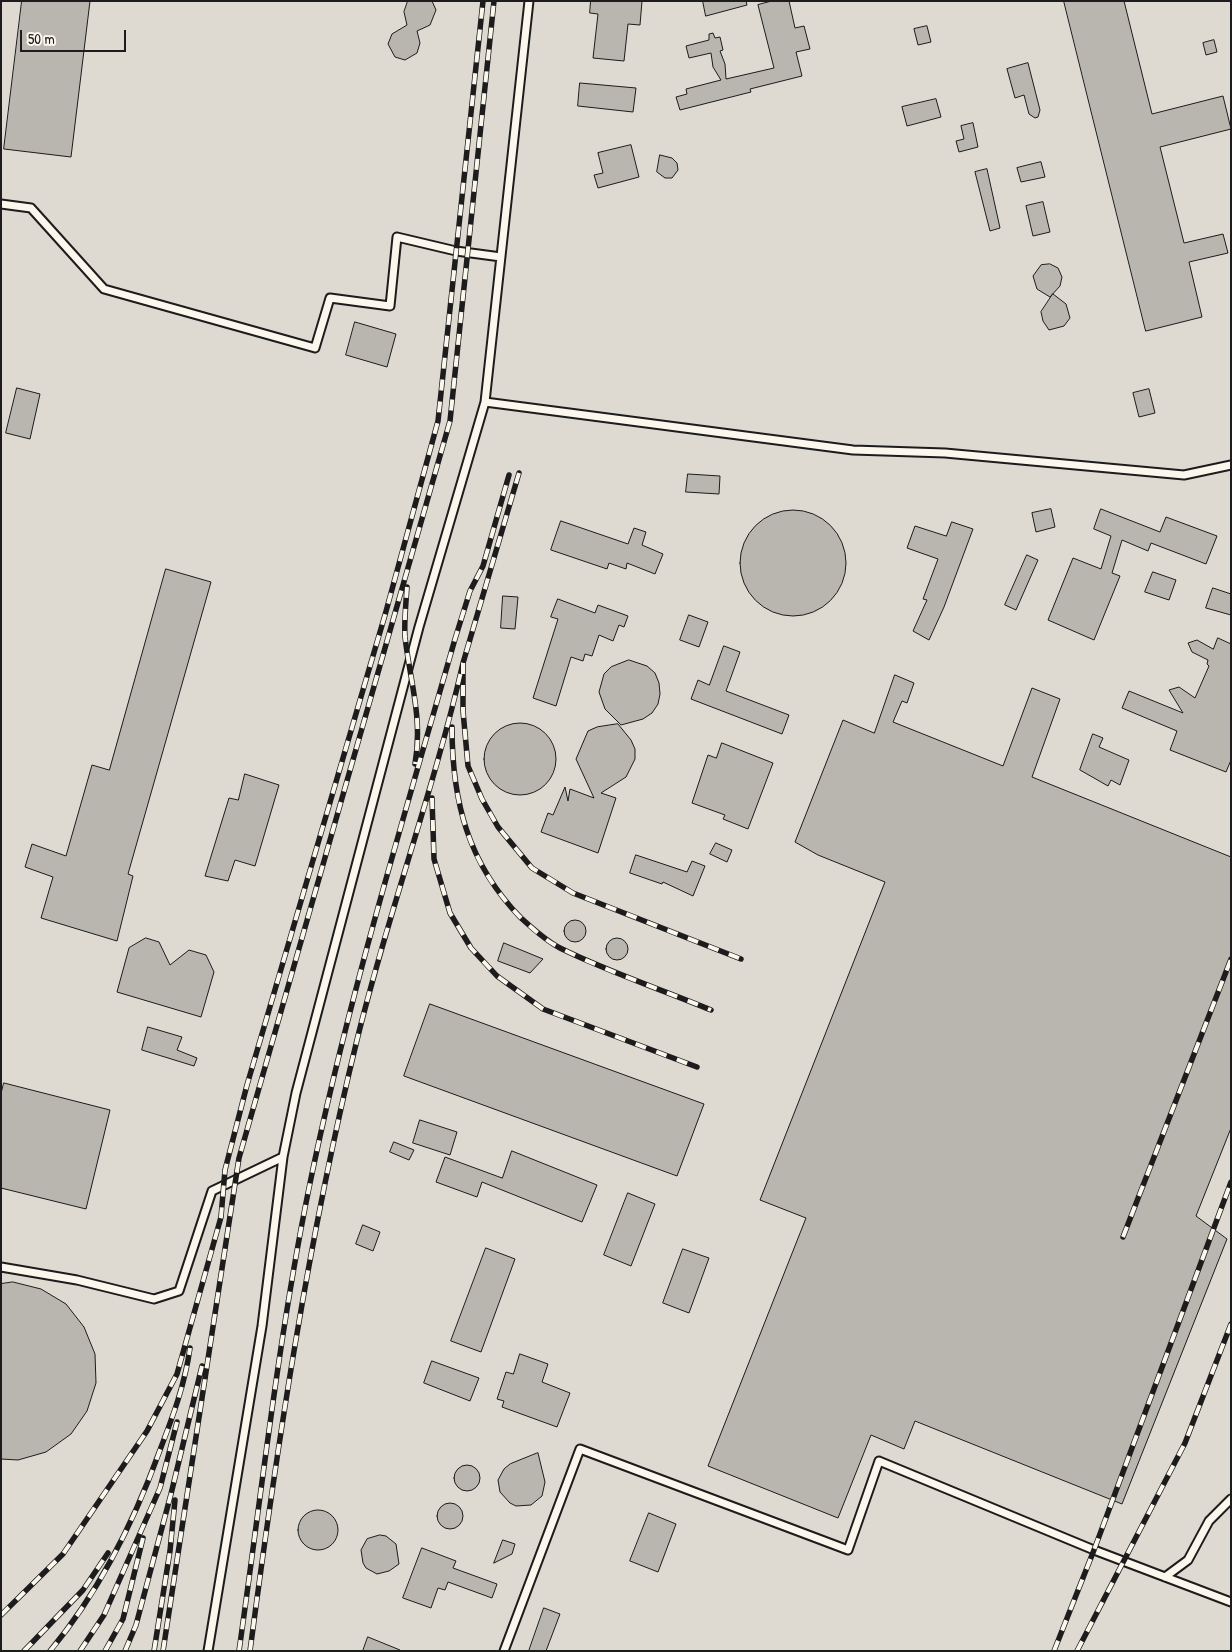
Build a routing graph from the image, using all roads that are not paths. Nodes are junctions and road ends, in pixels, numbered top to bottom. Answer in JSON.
{"nodes":[{"id":1,"x":528,"y":1,"type":"edge"},
{"id":2,"x":1,"y":204,"type":"edge"},
{"id":3,"x":501,"y":257,"type":"junction"},
{"id":4,"x":485,"y":402,"type":"junction"},
{"id":5,"x":1231,"y":465,"type":"edge"},
{"id":6,"x":284,"y":1157,"type":"junction"},
{"id":7,"x":1,"y":1267,"type":"edge"},
{"id":8,"x":1231,"y":1499,"type":"edge"},
{"id":9,"x":1165,"y":1577,"type":"junction"},
{"id":10,"x":1231,"y":1602,"type":"edge"},
{"id":11,"x":208,"y":1651,"type":"edge"},
{"id":12,"x":504,"y":1651,"type":"edge"}],
"edges":[{"from":1,"to":3,"type":"lane"},
{"from":2,"to":3,"type":"lane"},
{"from":3,"to":4,"type":"lane"},
{"from":4,"to":5,"type":"lane"},
{"from":4,"to":6,"type":"lane"},
{"from":6,"to":7,"type":"lane"},
{"from":6,"to":11,"type":"lane"},
{"from":8,"to":9,"type":"lane"},
{"from":9,"to":10,"type":"lane"},
{"from":9,"to":12,"type":"lane"}]}
